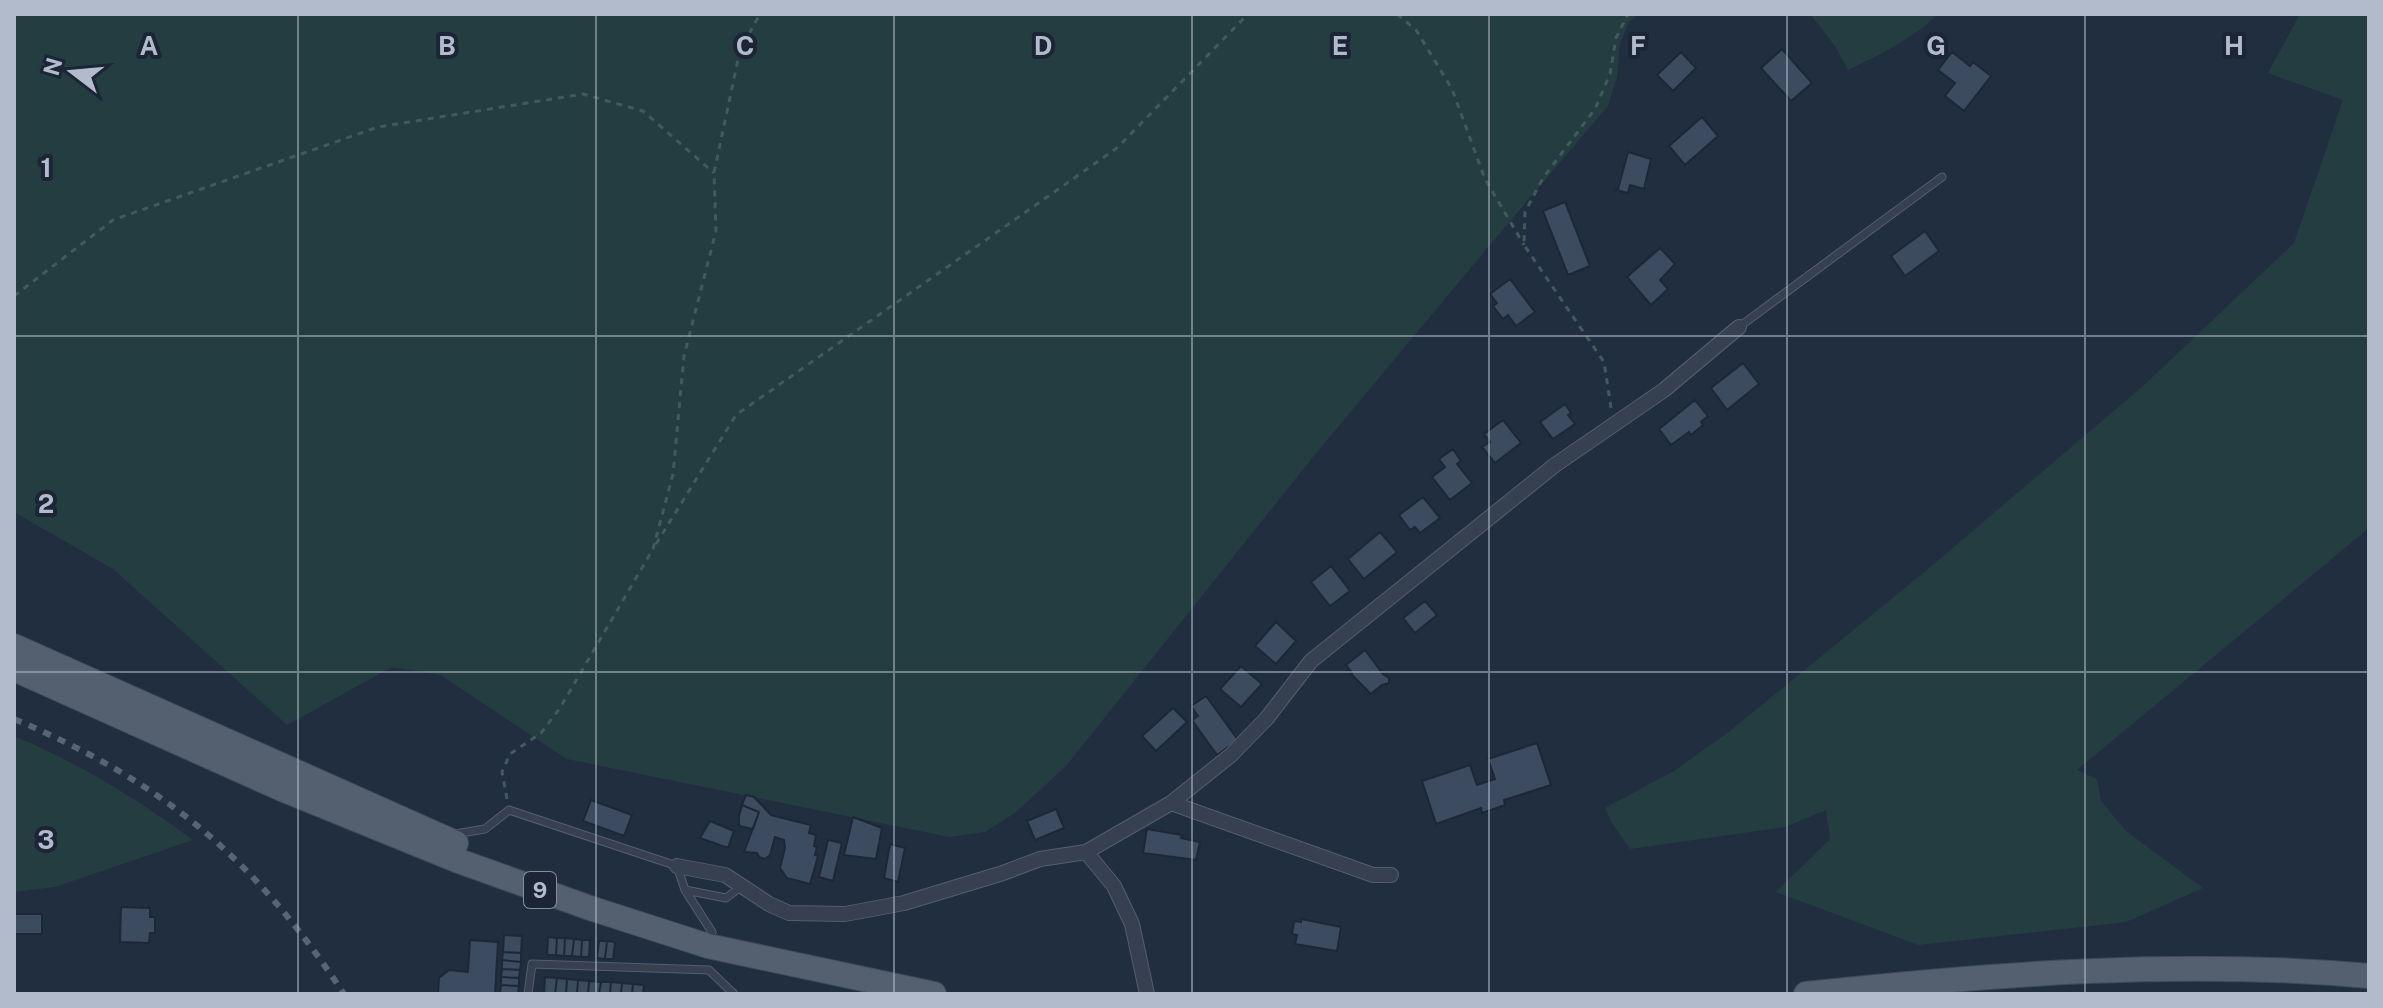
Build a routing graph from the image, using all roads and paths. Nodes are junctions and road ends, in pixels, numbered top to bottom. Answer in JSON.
{"nodes":[{"id":1,"x":760,"y":14,"type":"edge"},
{"id":2,"x":1248,"y":14,"type":"edge"},
{"id":3,"x":1397,"y":14,"type":"edge"},
{"id":4,"x":1628,"y":14,"type":"edge"},
{"id":5,"x":714,"y":173,"type":"junction"},
{"id":6,"x":1942,"y":177,"type":"dead end"},
{"id":7,"x":1524,"y":245,"type":"junction"},
{"id":8,"x":14,"y":296,"type":"edge"},
{"id":9,"x":1739,"y":327,"type":"joint"},
{"id":10,"x":1614,"y":424,"type":"junction"},
{"id":11,"x":653,"y":549,"type":"junction"},
{"id":12,"x":14,"y":646,"type":"edge"},
{"id":13,"x":14,"y":669,"type":"edge"},
{"id":14,"x":1171,"y":803,"type":"junction"},
{"id":15,"x":509,"y":810,"type":"junction"},
{"id":16,"x":398,"y":817,"type":"junction"},
{"id":17,"x":1086,"y":852,"type":"junction"},
{"id":18,"x":677,"y":866,"type":"junction"},
{"id":19,"x":1391,"y":875,"type":"dead end"},
{"id":20,"x":742,"y":886,"type":"junction"},
{"id":21,"x":685,"y":890,"type":"junction"},
{"id":22,"x":712,"y":932,"type":"junction"},
{"id":23,"x":805,"y":966,"type":"junction"},
{"id":24,"x":2369,"y":976,"type":"edge"},
{"id":25,"x":528,"y":994,"type":"edge"},
{"id":26,"x":734,"y":994,"type":"edge"},
{"id":27,"x":934,"y":994,"type":"edge"},
{"id":28,"x":1147,"y":994,"type":"edge"},
{"id":29,"x":1806,"y":994,"type":"edge"}],
"edges":[{"from":1,"to":5,"type":"path"},
{"from":2,"to":11,"type":"path"},
{"from":3,"to":7,"type":"path"},
{"from":4,"to":7,"type":"path"},
{"from":5,"to":8,"type":"path"},
{"from":5,"to":11,"type":"path"},
{"from":6,"to":9,"type":"lane"},
{"from":7,"to":10,"type":"path"},
{"from":9,"to":10,"type":"street"},
{"from":10,"to":14,"type":"street"},
{"from":11,"to":15,"type":"path"},
{"from":12,"to":16,"type":"main road","number":"9"},
{"from":13,"to":23,"type":"main road","number":"9"},
{"from":14,"to":17,"type":"street"},
{"from":14,"to":19,"type":"street"},
{"from":15,"to":16,"type":"lane"},
{"from":15,"to":18,"type":"lane"},
{"from":16,"to":22,"type":"main road","number":"9"},
{"from":17,"to":20,"type":"street"},
{"from":17,"to":28,"type":"street"},
{"from":18,"to":20,"type":"street"},
{"from":18,"to":21,"type":"lane"},
{"from":20,"to":21,"type":"lane"},
{"from":21,"to":22,"type":"lane"},
{"from":22,"to":23,"type":"main road","number":"9"},
{"from":23,"to":27,"type":"main road","number":"9"},
{"from":24,"to":29,"type":"main road"},
{"from":25,"to":26,"type":"lane"}]}
